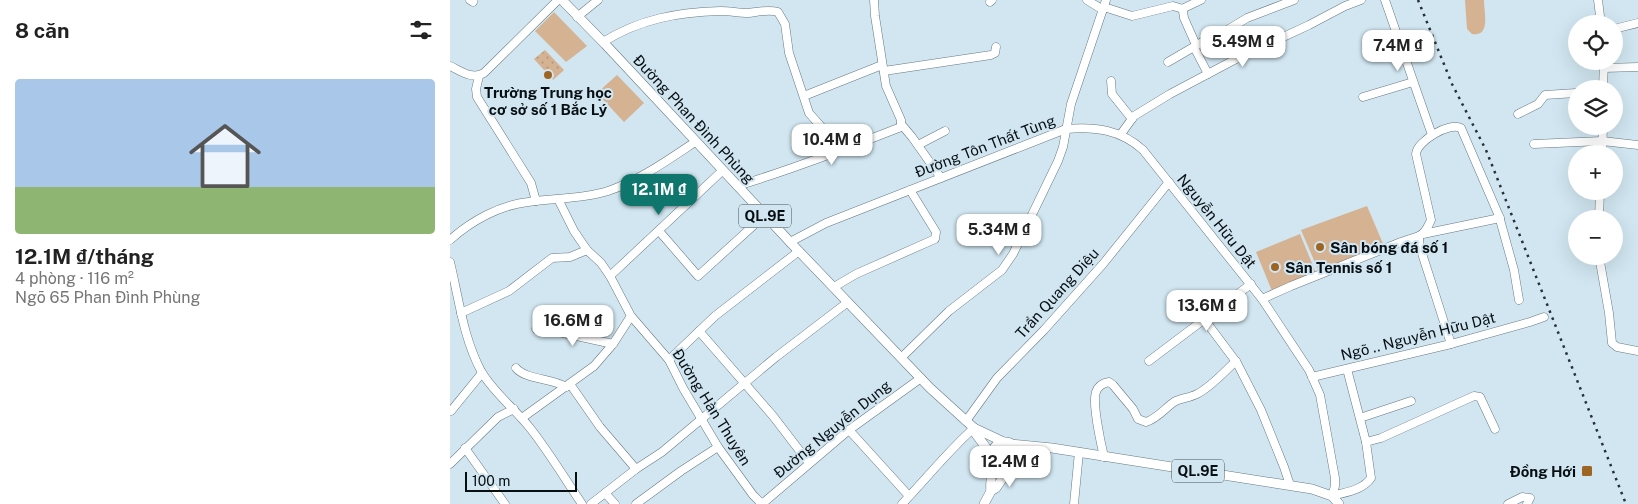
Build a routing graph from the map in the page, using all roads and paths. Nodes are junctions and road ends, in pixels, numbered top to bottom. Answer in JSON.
{"nodes":[{"id":1,"x":558,"y":0,"type":"edge"},
{"id":2,"x":562,"y":0,"type":"edge"},
{"id":3,"x":598,"y":0,"type":"edge"},
{"id":4,"x":874,"y":0,"type":"edge"},
{"id":5,"x":1087,"y":0,"type":"edge"},
{"id":6,"x":1201,"y":0,"type":"edge"},
{"id":7,"x":1294,"y":0,"type":"edge"},
{"id":8,"x":1361,"y":0,"type":"edge"},
{"id":9,"x":1385,"y":0,"type":"edge"},
{"id":10,"x":1598,"y":0,"type":"edge"},
{"id":11,"x":1343,"y":3,"type":"edge"},
{"id":12,"x":1104,"y":5,"type":"edge"},
{"id":13,"x":1183,"y":10,"type":"junction"},
{"id":14,"x":1599,"y":15,"type":"edge"},
{"id":15,"x":577,"y":17,"type":"junction"},
{"id":16,"x":1638,"y":23,"type":"edge"},
{"id":17,"x":1623,"y":27,"type":"edge"},
{"id":18,"x":603,"y":42,"type":"junction"},
{"id":19,"x":1195,"y":46,"type":"junction"},
{"id":20,"x":996,"y":47,"type":"dead end"},
{"id":21,"x":1168,"y":62,"type":"dead end"},
{"id":22,"x":450,"y":66,"type":"edge"},
{"id":23,"x":1623,"y":66,"type":"edge"},
{"id":24,"x":1638,"y":67,"type":"edge"},
{"id":25,"x":883,"y":68,"type":"junction"},
{"id":26,"x":1208,"y":74,"type":"junction"},
{"id":27,"x":479,"y":76,"type":"junction"},
{"id":28,"x":1111,"y":81,"type":"dead end"},
{"id":29,"x":1413,"y":82,"type":"junction"},
{"id":30,"x":1568,"y":93,"type":"edge"},
{"id":31,"x":804,"y":96,"type":"junction"},
{"id":32,"x":1363,"y":97,"type":"dead end"},
{"id":33,"x":1518,"y":114,"type":"dead end"},
{"id":34,"x":1132,"y":119,"type":"junction"},
{"id":35,"x":901,"y":124,"type":"junction"},
{"id":36,"x":1066,"y":129,"type":"junction"},
{"id":37,"x":945,"y":132,"type":"dead end"},
{"id":38,"x":1122,"y":134,"type":"junction"},
{"id":39,"x":1432,"y":135,"type":"junction"},
{"id":40,"x":1602,"y":135,"type":"edge"},
{"id":41,"x":1602,"y":141,"type":"junction"},
{"id":42,"x":695,"y":142,"type":"junction"},
{"id":43,"x":1534,"y":144,"type":"dead end"},
{"id":44,"x":918,"y":145,"type":"junction"},
{"id":45,"x":1602,"y":145,"type":"edge"},
{"id":46,"x":1638,"y":145,"type":"edge"},
{"id":47,"x":842,"y":150,"type":"junction"},
{"id":48,"x":722,"y":171,"type":"junction"},
{"id":49,"x":940,"y":178,"type":"junction"},
{"id":50,"x":1169,"y":182,"type":"junction"},
{"id":51,"x":737,"y":186,"type":"junction"},
{"id":52,"x":910,"y":190,"type":"junction"},
{"id":53,"x":558,"y":199,"type":"junction"},
{"id":54,"x":536,"y":201,"type":"junction"},
{"id":55,"x":765,"y":215,"type":"junction"},
{"id":56,"x":1500,"y":218,"type":"junction"},
{"id":57,"x":659,"y":231,"type":"junction"},
{"id":58,"x":1421,"y":235,"type":"junction"},
{"id":59,"x":451,"y":237,"type":"edge"},
{"id":60,"x":790,"y":242,"type":"junction"},
{"id":61,"x":587,"y":250,"type":"junction"},
{"id":62,"x":799,"y":252,"type":"junction"},
{"id":63,"x":450,"y":262,"type":"edge"},
{"id":64,"x":1601,"y":265,"type":"edge"},
{"id":65,"x":610,"y":276,"type":"junction"},
{"id":66,"x":1251,"y":284,"type":"junction"},
{"id":67,"x":834,"y":287,"type":"junction"},
{"id":68,"x":1262,"y":299,"type":"junction"},
{"id":69,"x":1519,"y":300,"type":"dead end"},
{"id":70,"x":848,"y":302,"type":"junction"},
{"id":71,"x":461,"y":313,"type":"junction"},
{"id":72,"x":631,"y":316,"type":"junction"},
{"id":73,"x":1544,"y":317,"type":"dead end"},
{"id":74,"x":1204,"y":319,"type":"junction"},
{"id":75,"x":536,"y":329,"type":"dead end"},
{"id":76,"x":699,"y":331,"type":"junction"},
{"id":77,"x":613,"y":344,"type":"junction"},
{"id":78,"x":1450,"y":344,"type":"junction"},
{"id":79,"x":1638,"y":351,"type":"edge"},
{"id":80,"x":902,"y":357,"type":"junction"},
{"id":81,"x":669,"y":360,"type":"junction"},
{"id":82,"x":1149,"y":361,"type":"dead end"},
{"id":83,"x":1236,"y":362,"type":"junction"},
{"id":84,"x":516,"y":368,"type":"dead end"},
{"id":85,"x":1347,"y":369,"type":"junction"},
{"id":86,"x":482,"y":373,"type":"junction"},
{"id":87,"x":1312,"y":377,"type":"junction"},
{"id":88,"x":920,"y":378,"type":"junction"},
{"id":89,"x":744,"y":383,"type":"junction"},
{"id":90,"x":568,"y":385,"type":"junction"},
{"id":91,"x":1411,"y":401,"type":"dead end"},
{"id":92,"x":514,"y":409,"type":"junction"},
{"id":93,"x":451,"y":411,"type":"dead end"},
{"id":94,"x":522,"y":418,"type":"junction"},
{"id":95,"x":1360,"y":418,"type":"junction"},
{"id":96,"x":701,"y":420,"type":"junction"},
{"id":97,"x":966,"y":420,"type":"junction"},
{"id":98,"x":974,"y":428,"type":"junction"},
{"id":99,"x":1495,"y":429,"type":"dead end"},
{"id":100,"x":849,"y":430,"type":"junction"},
{"id":101,"x":1366,"y":442,"type":"junction"},
{"id":102,"x":1008,"y":443,"type":"junction"},
{"id":103,"x":465,"y":448,"type":"junction"},
{"id":104,"x":718,"y":448,"type":"junction"},
{"id":105,"x":1052,"y":448,"type":"junction"},
{"id":106,"x":1079,"y":452,"type":"junction"},
{"id":107,"x":1104,"y":456,"type":"junction"},
{"id":108,"x":992,"y":457,"type":"junction"},
{"id":109,"x":809,"y":463,"type":"junction"},
{"id":110,"x":1014,"y":463,"type":"junction"},
{"id":111,"x":450,"y":464,"type":"edge"},
{"id":112,"x":636,"y":469,"type":"junction"},
{"id":113,"x":1290,"y":485,"type":"junction"},
{"id":114,"x":991,"y":491,"type":"junction"},
{"id":115,"x":605,"y":492,"type":"junction"},
{"id":116,"x":909,"y":496,"type":"junction"},
{"id":117,"x":1332,"y":496,"type":"junction"},
{"id":118,"x":505,"y":504,"type":"edge"},
{"id":119,"x":582,"y":504,"type":"edge"},
{"id":120,"x":591,"y":504,"type":"edge"},
{"id":121,"x":615,"y":504,"type":"edge"},
{"id":122,"x":636,"y":504,"type":"edge"},
{"id":123,"x":762,"y":504,"type":"edge"},
{"id":124,"x":902,"y":504,"type":"edge"},
{"id":125,"x":984,"y":504,"type":"edge"},
{"id":126,"x":1074,"y":504,"type":"edge"},
{"id":127,"x":1339,"y":504,"type":"edge"},
{"id":128,"x":1508,"y":504,"type":"edge"},
{"id":129,"x":1527,"y":504,"type":"edge"}],
"edges":[{"from":1,"to":27,"type":"street"},
{"from":2,"to":15,"type":"main road","name":"Đường Phan Đình Phùng","number":"QL.9E"},
{"from":3,"to":15,"type":"street"},
{"from":4,"to":25,"type":"street"},
{"from":5,"to":12,"type":"street"},
{"from":6,"to":13,"type":"street"},
{"from":7,"to":19,"type":"street"},
{"from":8,"to":11,"type":"street"},
{"from":9,"to":29,"type":"street"},
{"from":10,"to":14,"type":"street"},
{"from":11,"to":26,"type":"street"},
{"from":12,"to":13,"type":"street"},
{"from":12,"to":36,"type":"street","name":"Đường Tôn Thất Tùng"},
{"from":13,"to":19,"type":"street"},
{"from":15,"to":18,"type":"main road","name":"Đường Phan Đình Phùng","number":"QL.9E"},
{"from":16,"to":17,"type":"street"},
{"from":18,"to":31,"type":"street"},
{"from":18,"to":42,"type":"main road","name":"Đường Phan Đình Phùng","number":"QL.9E"},
{"from":19,"to":21,"type":"street"},
{"from":19,"to":26,"type":"street"},
{"from":20,"to":25,"type":"street"},
{"from":22,"to":27,"type":"street"},
{"from":23,"to":24,"type":"street"},
{"from":25,"to":31,"type":"street"},
{"from":25,"to":35,"type":"street"},
{"from":26,"to":34,"type":"street"},
{"from":27,"to":54,"type":"street"},
{"from":28,"to":34,"type":"street"},
{"from":29,"to":32,"type":"street"},
{"from":29,"to":39,"type":"street"},
{"from":30,"to":33,"type":"street"},
{"from":31,"to":47,"type":"street"},
{"from":34,"to":38,"type":"street"},
{"from":35,"to":44,"type":"street"},
{"from":35,"to":47,"type":"street"},
{"from":36,"to":38,"type":"street","name":"Nguyễn Hữu Dật"},
{"from":36,"to":49,"type":"street","name":"Đường Tôn Thất Tùng"},
{"from":36,"to":80,"type":"street"},
{"from":37,"to":44,"type":"street"},
{"from":38,"to":50,"type":"street","name":"Nguyễn Hữu Dật"},
{"from":39,"to":56,"type":"street"},
{"from":39,"to":58,"type":"street"},
{"from":40,"to":41,"type":"street"},
{"from":41,"to":43,"type":"street"},
{"from":41,"to":45,"type":"street"},
{"from":41,"to":46,"type":"street"},
{"from":42,"to":48,"type":"main road","name":"Đường Phan Đình Phùng","number":"QL.9E"},
{"from":42,"to":53,"type":"street"},
{"from":44,"to":49,"type":"street"},
{"from":47,"to":51,"type":"street"},
{"from":48,"to":51,"type":"main road","name":"Đường Phan Đình Phùng","number":"QL.9E"},
{"from":48,"to":57,"type":"street"},
{"from":49,"to":52,"type":"street","name":"Đường Tôn Thất Tùng"},
{"from":50,"to":66,"type":"street","name":"Nguyễn Hữu Dật"},
{"from":50,"to":97,"type":"street","name":"Trần Quang Diệu"},
{"from":51,"to":55,"type":"main road","name":"Đường Phan Đình Phùng","number":"QL.9E"},
{"from":52,"to":60,"type":"street","name":"Đường Tôn Thất Tùng"},
{"from":52,"to":67,"type":"street"},
{"from":53,"to":54,"type":"street"},
{"from":53,"to":61,"type":"street","name":"Đường Hàn Thuyên"},
{"from":54,"to":59,"type":"street"},
{"from":55,"to":57,"type":"street"},
{"from":55,"to":60,"type":"main road","name":"Đường Phan Đình Phùng","number":"QL.9E"},
{"from":56,"to":58,"type":"street"},
{"from":56,"to":69,"type":"street"},
{"from":57,"to":65,"type":"street"},
{"from":58,"to":68,"type":"street"},
{"from":58,"to":78,"type":"street"},
{"from":60,"to":62,"type":"main road","name":"Đường Phan Đình Phùng","number":"QL.9E"},
{"from":61,"to":65,"type":"street","name":"Đường Hàn Thuyên"},
{"from":61,"to":71,"type":"street"},
{"from":62,"to":67,"type":"main road","name":"Đường Phan Đình Phùng","number":"QL.9E"},
{"from":62,"to":76,"type":"street"},
{"from":63,"to":71,"type":"street"},
{"from":64,"to":79,"type":"street"},
{"from":65,"to":72,"type":"street","name":"Đường Hàn Thuyên"},
{"from":66,"to":68,"type":"street","name":"Nguyễn Hữu Dật"},
{"from":66,"to":74,"type":"street"},
{"from":67,"to":70,"type":"main road","name":"Đường Phan Đình Phùng","number":"QL.9E"},
{"from":68,"to":87,"type":"street","name":"Nguyễn Hữu Dật"},
{"from":70,"to":80,"type":"main road","name":"Đường Phan Đình Phùng","number":"QL.9E"},
{"from":70,"to":89,"type":"street"},
{"from":71,"to":86,"type":"street"},
{"from":72,"to":77,"type":"street"},
{"from":72,"to":81,"type":"street","name":"Đường Hàn Thuyên"},
{"from":73,"to":78,"type":"street","name":"Ngõ .. Nguyễn Hữu Dật"},
{"from":74,"to":82,"type":"street"},
{"from":74,"to":83,"type":"street"},
{"from":75,"to":77,"type":"street"},
{"from":76,"to":81,"type":"street"},
{"from":76,"to":89,"type":"street"},
{"from":77,"to":90,"type":"street"},
{"from":78,"to":85,"type":"street","name":"Ngõ .. Nguyễn Hữu Dật"},
{"from":80,"to":88,"type":"main road","name":"Đường Phan Đình Phùng","number":"QL.9E"},
{"from":81,"to":96,"type":"street","name":"Đường Hàn Thuyên"},
{"from":83,"to":107,"type":"street"},
{"from":83,"to":113,"type":"street"},
{"from":84,"to":90,"type":"street"},
{"from":85,"to":87,"type":"street","name":"Ngõ .. Nguyễn Hữu Dật"},
{"from":85,"to":95,"type":"street"},
{"from":86,"to":92,"type":"street"},
{"from":86,"to":93,"type":"street"},
{"from":87,"to":117,"type":"street","name":"Nguyễn Hữu Dật"},
{"from":88,"to":97,"type":"main road","name":"Đường Phan Đình Phùng","number":"QL.9E"},
{"from":88,"to":100,"type":"street","name":"Đường Nguyễn Dụng"},
{"from":89,"to":96,"type":"street"},
{"from":89,"to":109,"type":"street"},
{"from":90,"to":94,"type":"street"},
{"from":90,"to":112,"type":"street"},
{"from":91,"to":95,"type":"street"},
{"from":92,"to":94,"type":"street"},
{"from":92,"to":103,"type":"street"},
{"from":94,"to":119,"type":"street"},
{"from":95,"to":101,"type":"street"},
{"from":96,"to":104,"type":"street","name":"Đường Hàn Thuyên"},
{"from":96,"to":112,"type":"street"},
{"from":97,"to":98,"type":"main road","name":"Đường Phan Đình Phùng","number":"QL.9E"},
{"from":98,"to":102,"type":"main road","name":"Đường Phan Đình Phùng","number":"QL.9E"},
{"from":98,"to":108,"type":"main road","name":"Đường Phan Đình Phùng","number":"QL.9E"},
{"from":98,"to":116,"type":"street"},
{"from":99,"to":101,"type":"street"},
{"from":100,"to":109,"type":"street","name":"Đường Nguyễn Dụng"},
{"from":100,"to":116,"type":"street"},
{"from":101,"to":117,"type":"street"},
{"from":102,"to":105,"type":"main road","number":"QL.9E"},
{"from":102,"to":108,"type":"main road"},
{"from":102,"to":110,"type":"main road"},
{"from":103,"to":111,"type":"street"},
{"from":103,"to":118,"type":"street"},
{"from":104,"to":122,"type":"street"},
{"from":104,"to":123,"type":"street","name":"Đường Hàn Thuyên"},
{"from":105,"to":106,"type":"main road","number":"QL.9E"},
{"from":105,"to":110,"type":"main road","number":"QL.9E"},
{"from":106,"to":107,"type":"main road","number":"QL.9E"},
{"from":106,"to":126,"type":"street"},
{"from":107,"to":113,"type":"main road","number":"QL.9E"},
{"from":108,"to":110,"type":"main road"},
{"from":108,"to":114,"type":"main road"},
{"from":109,"to":123,"type":"street","name":"Đường Nguyễn Dụng"},
{"from":110,"to":114,"type":"main road"},
{"from":112,"to":115,"type":"street"},
{"from":113,"to":117,"type":"main road","number":"QL.9E"},
{"from":114,"to":125,"type":"main road"},
{"from":115,"to":120,"type":"street"},
{"from":115,"to":121,"type":"street"},
{"from":116,"to":124,"type":"street"},
{"from":117,"to":127,"type":"main road"},
{"from":128,"to":129,"type":"street"}]}
